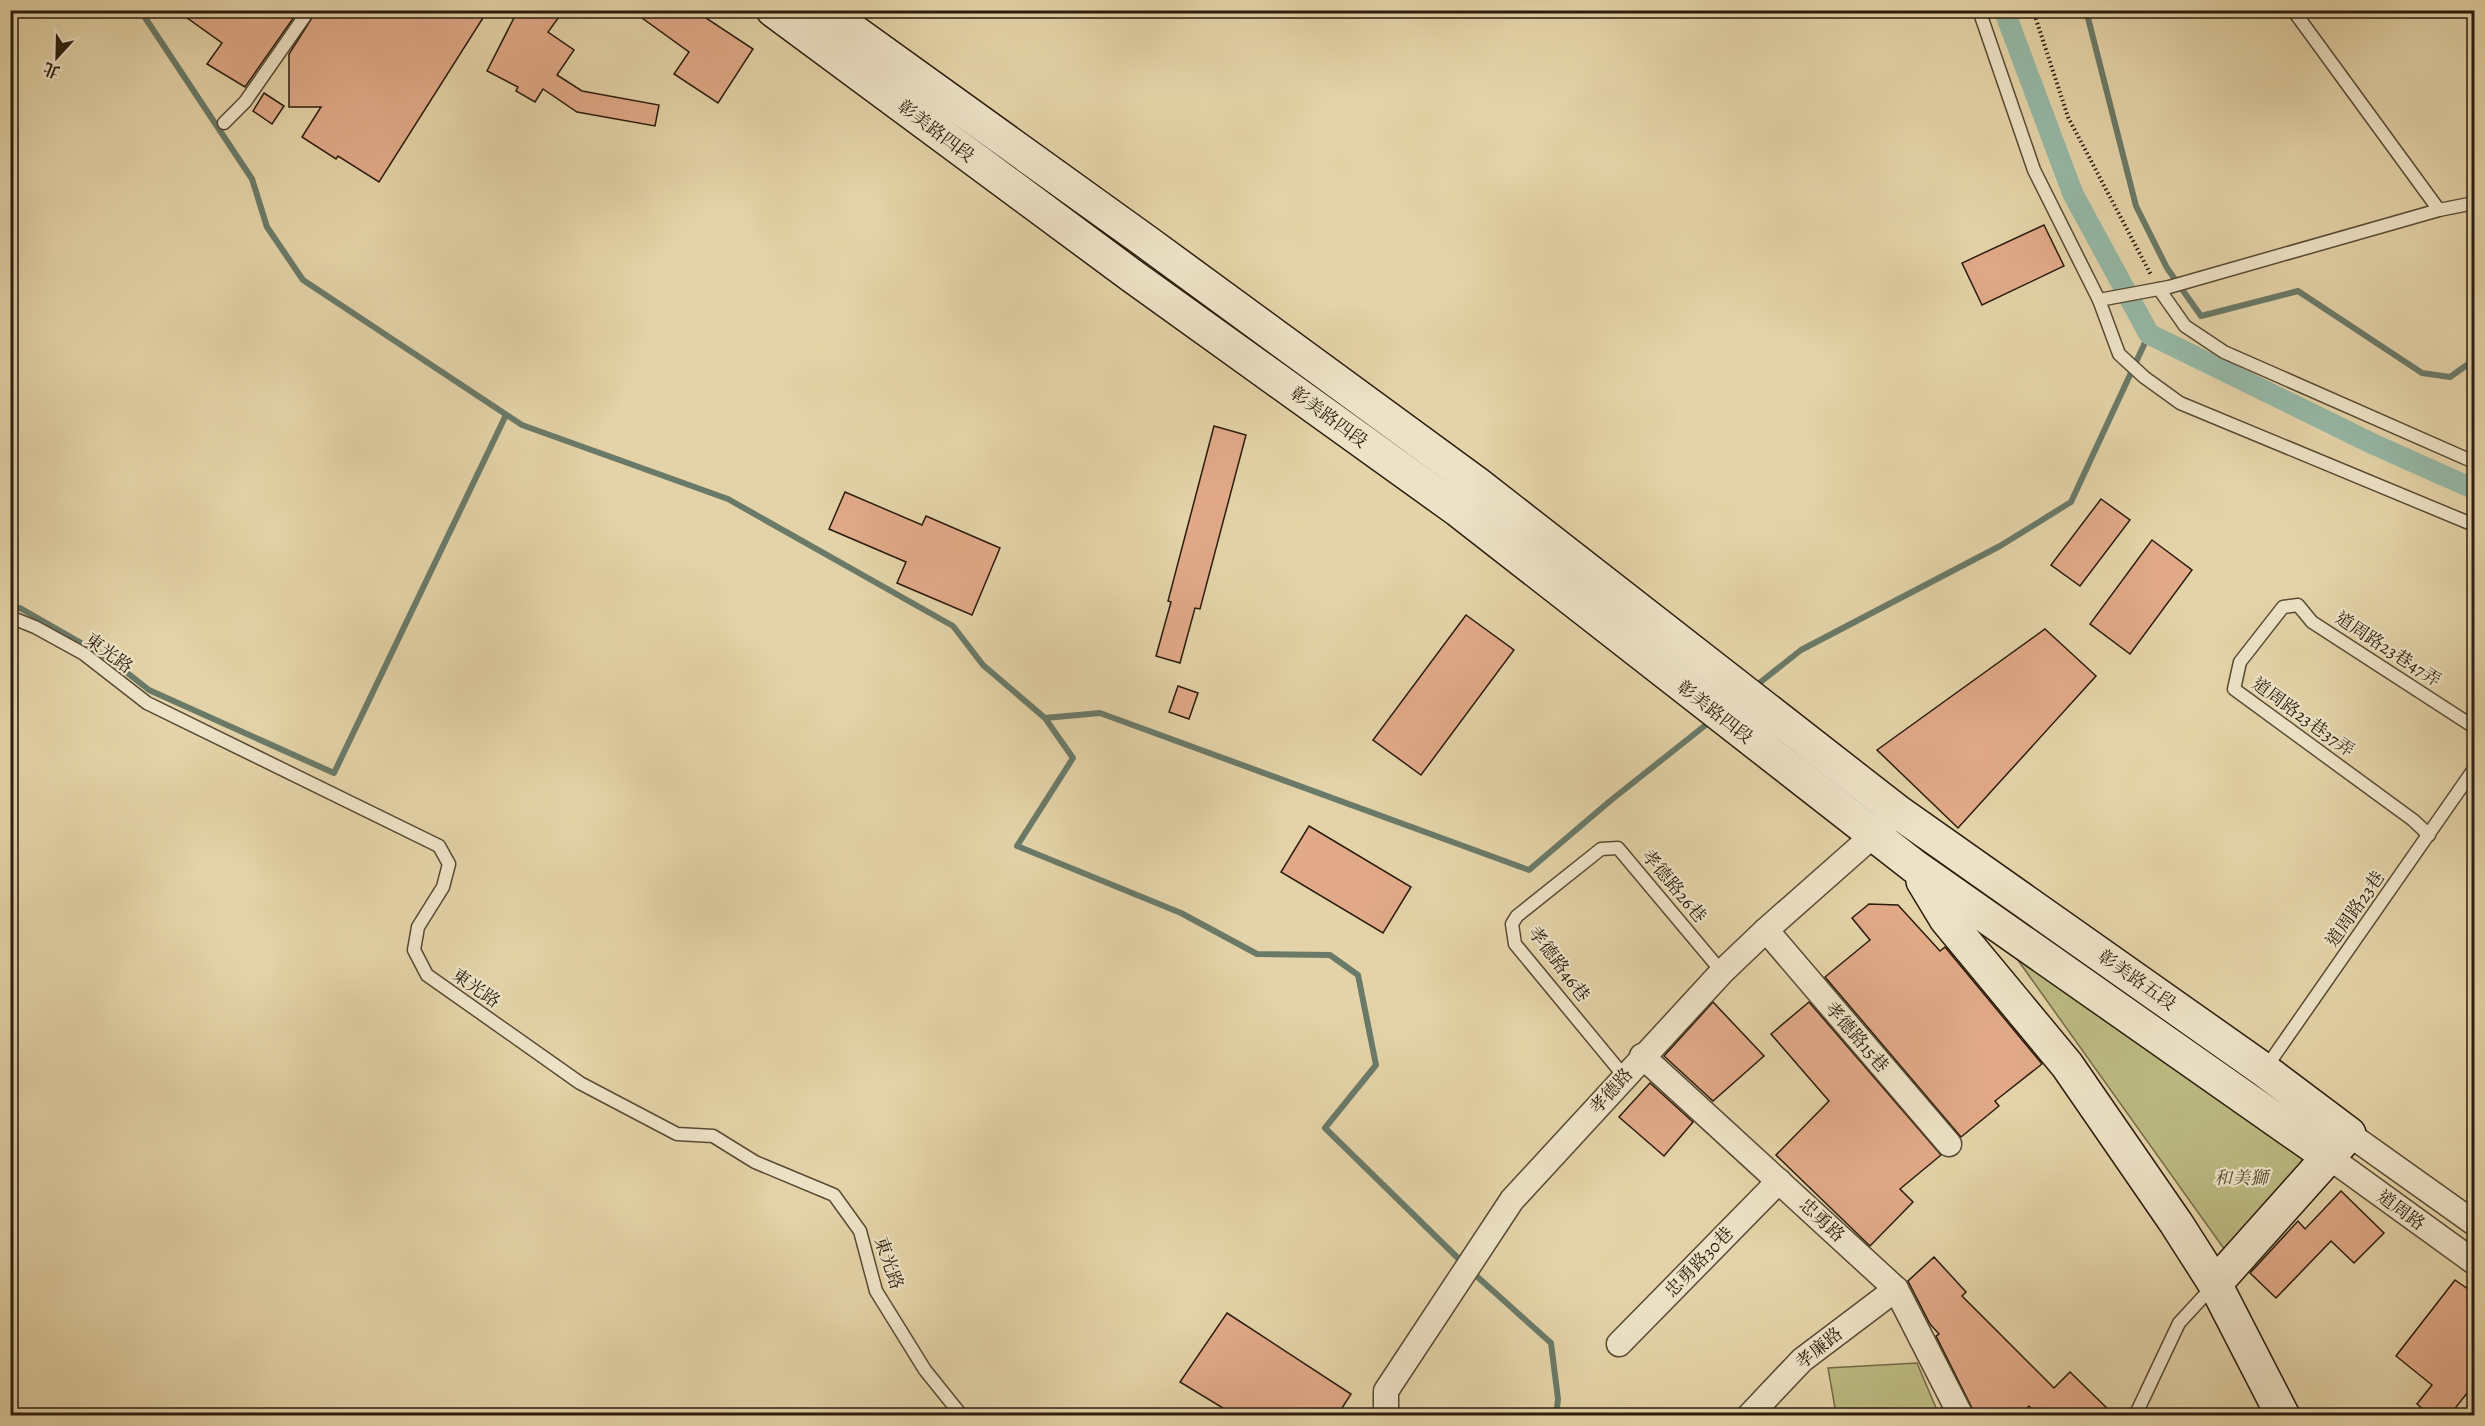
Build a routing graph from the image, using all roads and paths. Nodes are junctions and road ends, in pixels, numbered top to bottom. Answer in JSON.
{"nodes":[{"id":1,"x":309,"y":10,"type":"edge"},
{"id":2,"x":824,"y":10,"type":"edge"},
{"id":3,"x":1979,"y":10,"type":"edge"},
{"id":4,"x":2033,"y":10,"type":"edge"},
{"id":5,"x":2293,"y":10,"type":"edge"},
{"id":6,"x":779,"y":12,"type":"edge"},
{"id":7,"x":224,"y":123,"type":"dead end"},
{"id":8,"x":2475,"y":203,"type":"edge"},
{"id":9,"x":2439,"y":210,"type":"junction"},
{"id":10,"x":1148,"y":243,"type":"junction"},
{"id":11,"x":1131,"y":275,"type":"junction"},
{"id":12,"x":2158,"y":289,"type":"junction"},
{"id":13,"x":2104,"y":299,"type":"junction"},
{"id":14,"x":2475,"y":462,"type":"edge"},
{"id":15,"x":1476,"y":483,"type":"junction"},
{"id":16,"x":1458,"y":510,"type":"junction"},
{"id":17,"x":2475,"y":525,"type":"edge"},
{"id":18,"x":10,"y":617,"type":"edge"},
{"id":19,"x":2312,"y":622,"type":"joint"},
{"id":20,"x":2475,"y":727,"type":"edge"},
{"id":21,"x":2475,"y":769,"type":"edge"},
{"id":22,"x":1898,"y":812,"type":"junction"},
{"id":23,"x":2429,"y":835,"type":"junction"},
{"id":24,"x":1874,"y":837,"type":"junction"},
{"id":25,"x":1591,"y":859,"type":"joint"},
{"id":26,"x":1914,"y":866,"type":"junction"},
{"id":27,"x":1766,"y":930,"type":"junction"},
{"id":28,"x":1722,"y":972,"type":"junction"},
{"id":29,"x":1642,"y":1056,"type":"junction"},
{"id":30,"x":2264,"y":1070,"type":"junction"},
{"id":31,"x":1624,"y":1076,"type":"junction"},
{"id":32,"x":1949,"y":1144,"type":"dead end"},
{"id":33,"x":2339,"y":1145,"type":"junction"},
{"id":34,"x":1779,"y":1181,"type":"junction"},
{"id":35,"x":2475,"y":1223,"type":"edge"},
{"id":36,"x":2475,"y":1262,"type":"edge"},
{"id":37,"x":2215,"y":1284,"type":"junction"},
{"id":38,"x":1896,"y":1288,"type":"junction"},
{"id":39,"x":1619,"y":1344,"type":"dead end"},
{"id":40,"x":962,"y":1416,"type":"edge"},
{"id":41,"x":1386,"y":1416,"type":"edge"},
{"id":42,"x":1749,"y":1416,"type":"edge"},
{"id":43,"x":1961,"y":1416,"type":"edge"},
{"id":44,"x":2135,"y":1416,"type":"edge"},
{"id":45,"x":2283,"y":1416,"type":"edge"}],
"edges":[{"from":1,"to":7,"type":"lane"},
{"from":2,"to":10,"type":"main road","name":"彰美路四段"},
{"from":3,"to":13,"type":"lane"},
{"from":4,"to":12,"type":"path"},
{"from":5,"to":9,"type":"lane"},
{"from":6,"to":11,"type":"main road","name":"彰美路四段"},
{"from":8,"to":9,"type":"lane"},
{"from":9,"to":12,"type":"lane"},
{"from":10,"to":11,"type":"main road"},
{"from":10,"to":15,"type":"main road","name":"彰美路四段"},
{"from":11,"to":16,"type":"main road","name":"彰美路四段"},
{"from":12,"to":13,"type":"lane"},
{"from":12,"to":14,"type":"lane"},
{"from":13,"to":17,"type":"lane"},
{"from":15,"to":16,"type":"main road"},
{"from":15,"to":22,"type":"main road","name":"彰美路四段"},
{"from":16,"to":24,"type":"main road","name":"彰美路四段"},
{"from":18,"to":40,"type":"lane","name":"東光路"},
{"from":19,"to":20,"type":"lane","name":"道周路23巷47弄"},
{"from":19,"to":23,"type":"lane","name":"道周路23巷37弄"},
{"from":21,"to":23,"type":"lane","name":"道周路23巷"},
{"from":22,"to":24,"type":"street","name":"孝德路"},
{"from":22,"to":30,"type":"main road","name":"彰美路五段"},
{"from":23,"to":30,"type":"lane","name":"道周路23巷"},
{"from":24,"to":26,"type":"main road","name":"彰美路五段"},
{"from":24,"to":27,"type":"street","name":"孝德路"},
{"from":25,"to":28,"type":"lane","name":"孝德路26巷"},
{"from":25,"to":31,"type":"lane","name":"孝德路46巷"},
{"from":26,"to":33,"type":"main road","name":"彰美路五段"},
{"from":26,"to":37,"type":"main road"},
{"from":27,"to":28,"type":"street","name":"孝德路"},
{"from":27,"to":32,"type":"street","name":"孝德路15巷"},
{"from":28,"to":29,"type":"street","name":"孝德路"},
{"from":29,"to":31,"type":"street","name":"孝德路"},
{"from":29,"to":34,"type":"street","name":"忠勇路"},
{"from":30,"to":33,"type":"main road","name":"彰美路五段"},
{"from":31,"to":41,"type":"street","name":"孝德路"},
{"from":33,"to":35,"type":"street","name":"道周路"},
{"from":33,"to":36,"type":"street","name":"道周路"},
{"from":33,"to":37,"type":"main road"},
{"from":34,"to":38,"type":"street","name":"忠勇路"},
{"from":34,"to":39,"type":"street","name":"忠勇路30巷"},
{"from":37,"to":44,"type":"lane"},
{"from":37,"to":45,"type":"main road"},
{"from":38,"to":42,"type":"street","name":"孝廉路"},
{"from":38,"to":43,"type":"street","name":"忠勇路"}]}
